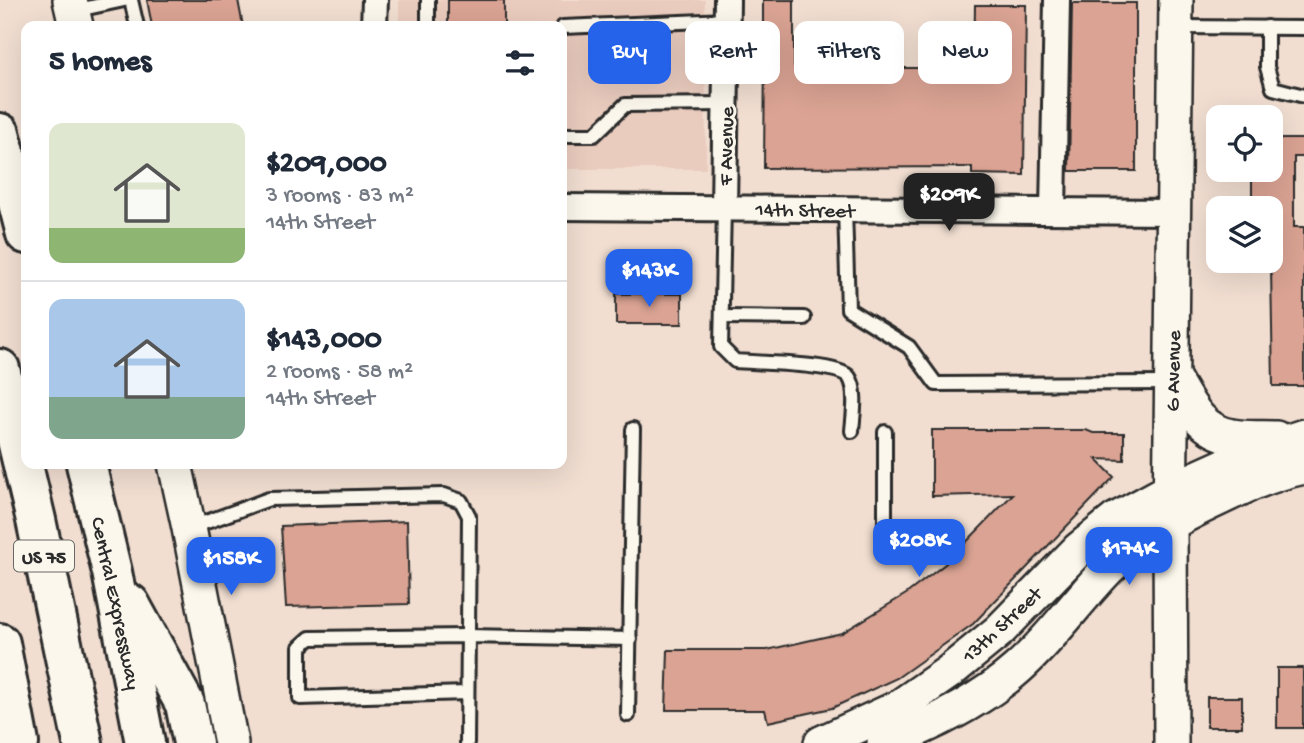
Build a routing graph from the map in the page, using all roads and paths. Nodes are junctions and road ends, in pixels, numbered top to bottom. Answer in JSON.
{"nodes":[{"id":1,"x":124,"y":0,"type":"edge"},
{"id":2,"x":131,"y":0,"type":"edge"},
{"id":3,"x":374,"y":0,"type":"edge"},
{"id":4,"x":428,"y":0,"type":"edge"},
{"id":5,"x":1057,"y":0,"type":"edge"},
{"id":6,"x":727,"y":10,"type":"edge"},
{"id":7,"x":73,"y":13,"type":"edge"},
{"id":8,"x":1176,"y":14,"type":"edge"},
{"id":9,"x":136,"y":21,"type":"edge"},
{"id":10,"x":374,"y":21,"type":"edge"},
{"id":11,"x":428,"y":21,"type":"edge"},
{"id":12,"x":567,"y":27,"type":"edge"},
{"id":13,"x":1267,"y":27,"type":"junction"},
{"id":14,"x":1304,"y":28,"type":"edge"},
{"id":15,"x":1304,"y":96,"type":"edge"},
{"id":16,"x":726,"y":104,"type":"junction"},
{"id":17,"x":0,"y":133,"type":"edge"},
{"id":18,"x":567,"y":135,"type":"edge"},
{"id":19,"x":567,"y":207,"type":"edge"},
{"id":20,"x":724,"y":208,"type":"junction"},
{"id":21,"x":845,"y":209,"type":"junction"},
{"id":22,"x":1053,"y":211,"type":"junction"},
{"id":23,"x":1174,"y":212,"type":"junction"},
{"id":24,"x":21,"y":215,"type":"edge"},
{"id":25,"x":722,"y":317,"type":"junction"},
{"id":26,"x":804,"y":318,"type":"dead end"},
{"id":27,"x":0,"y":369,"type":"edge"},
{"id":28,"x":1172,"y":379,"type":"junction"},
{"id":29,"x":633,"y":429,"type":"dead end"},
{"id":30,"x":852,"y":431,"type":"dead end"},
{"id":31,"x":885,"y":432,"type":"dead end"},
{"id":32,"x":1300,"y":447,"type":"edge"},
{"id":33,"x":21,"y":459,"type":"edge"},
{"id":34,"x":23,"y":469,"type":"edge"},
{"id":35,"x":87,"y":469,"type":"edge"},
{"id":36,"x":175,"y":469,"type":"edge"},
{"id":37,"x":1170,"y":490,"type":"junction"},
{"id":38,"x":1170,"y":523,"type":"junction"},
{"id":39,"x":190,"y":528,"type":"junction"},
{"id":40,"x":885,"y":555,"type":"dead end"},
{"id":41,"x":112,"y":572,"type":"junction"},
{"id":42,"x":467,"y":635,"type":"junction"},
{"id":43,"x":630,"y":639,"type":"junction"},
{"id":44,"x":0,"y":643,"type":"edge"},
{"id":45,"x":467,"y":693,"type":"junction"},
{"id":46,"x":628,"y":715,"type":"dead end"},
{"id":47,"x":19,"y":743,"type":"edge"},
{"id":48,"x":83,"y":743,"type":"edge"},
{"id":49,"x":145,"y":743,"type":"edge"},
{"id":50,"x":193,"y":743,"type":"edge"},
{"id":51,"x":231,"y":743,"type":"edge"},
{"id":52,"x":467,"y":743,"type":"edge"},
{"id":53,"x":821,"y":743,"type":"edge"},
{"id":54,"x":884,"y":743,"type":"edge"},
{"id":55,"x":1171,"y":743,"type":"edge"}],
"edges":[{"from":1,"to":7,"type":"lane"},
{"from":2,"to":9,"type":"lane"},
{"from":3,"to":10,"type":"street"},
{"from":4,"to":11,"type":"lane"},
{"from":5,"to":22,"type":"street"},
{"from":6,"to":12,"type":"lane"},
{"from":6,"to":16,"type":"street","name":"F Avenue"},
{"from":8,"to":13,"type":"lane"},
{"from":8,"to":23,"type":"street","name":"G Avenue"},
{"from":13,"to":14,"type":"lane"},
{"from":13,"to":15,"type":"lane"},
{"from":16,"to":18,"type":"lane"},
{"from":16,"to":20,"type":"street","name":"F Avenue"},
{"from":17,"to":24,"type":"highway"},
{"from":19,"to":20,"type":"street","name":"14th Street"},
{"from":20,"to":21,"type":"street","name":"14th Street"},
{"from":20,"to":25,"type":"lane"},
{"from":21,"to":22,"type":"street","name":"14th Street"},
{"from":21,"to":28,"type":"lane"},
{"from":22,"to":23,"type":"street","name":"14th Street"},
{"from":23,"to":28,"type":"street","name":"G Avenue"},
{"from":25,"to":26,"type":"lane"},
{"from":25,"to":30,"type":"lane"},
{"from":27,"to":33,"type":"highway","number":"US 75"},
{"from":28,"to":32,"type":"street"},
{"from":28,"to":37,"type":"street","name":"G Avenue"},
{"from":29,"to":43,"type":"lane"},
{"from":31,"to":40,"type":"lane"},
{"from":32,"to":37,"type":"street"},
{"from":32,"to":38,"type":"street"},
{"from":34,"to":48,"type":"highway","number":"US 75"},
{"from":35,"to":41,"type":"highway","name":"Central Expressway","number":"US 75"},
{"from":36,"to":39,"type":"street"},
{"from":37,"to":38,"type":"street","name":"G Avenue"},
{"from":37,"to":53,"type":"street","name":"13th Street"},
{"from":38,"to":54,"type":"street","name":"13th Street"},
{"from":38,"to":55,"type":"street","name":"G Avenue"},
{"from":39,"to":42,"type":"lane"},
{"from":39,"to":51,"type":"street"},
{"from":41,"to":49,"type":"highway","name":"Central Expressway","number":"US 75"},
{"from":41,"to":50,"type":"highway"},
{"from":42,"to":43,"type":"lane"},
{"from":42,"to":45,"type":"lane"},
{"from":42,"to":45,"type":"lane"},
{"from":43,"to":46,"type":"lane"},
{"from":44,"to":47,"type":"highway"},
{"from":45,"to":52,"type":"lane"}]}
